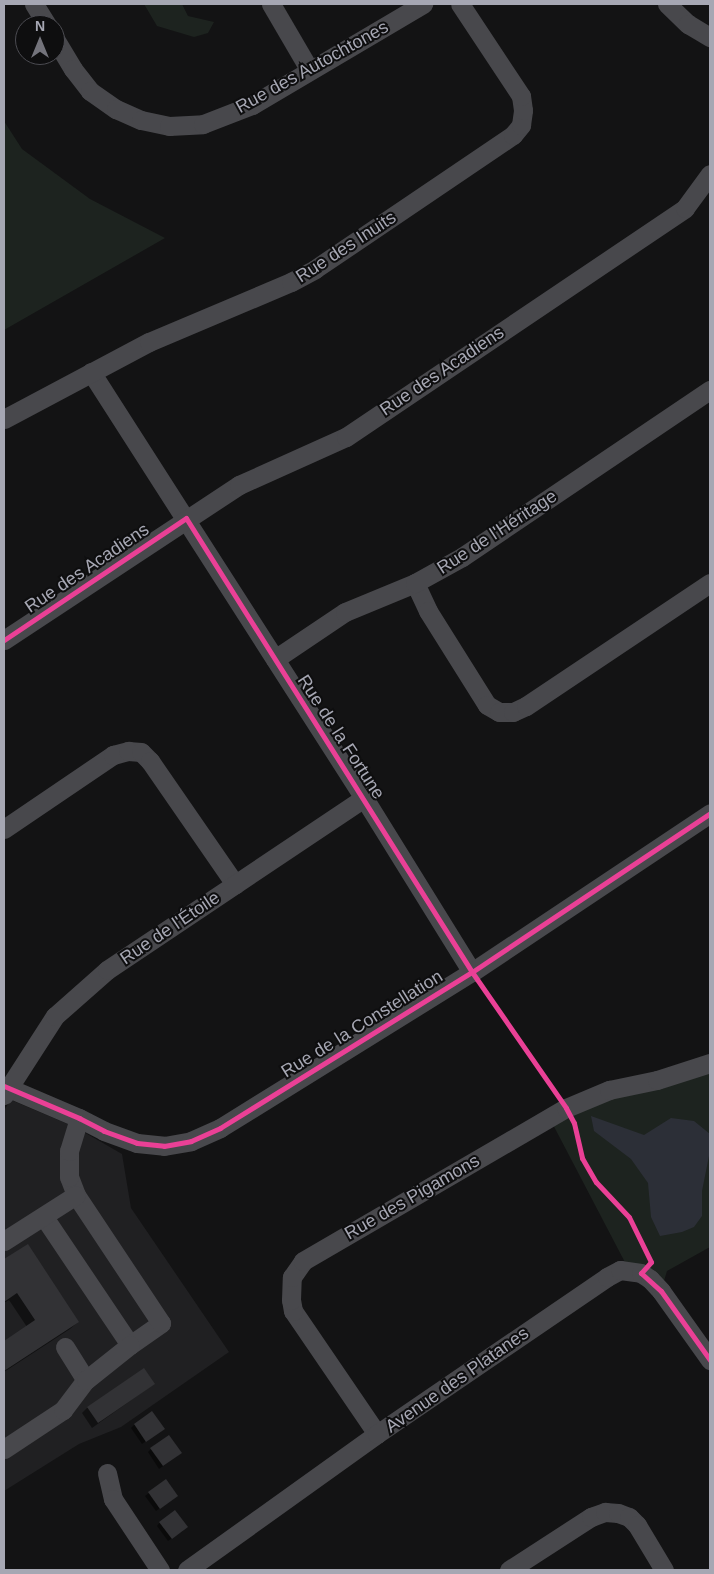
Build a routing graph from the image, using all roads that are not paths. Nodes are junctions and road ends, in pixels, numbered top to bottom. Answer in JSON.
{"nodes":[{"id":1,"x":34,"y":4,"type":"edge"},
{"id":2,"x":271,"y":4,"type":"edge"},
{"id":3,"x":423,"y":4,"type":"edge"},
{"id":4,"x":460,"y":4,"type":"edge"},
{"id":5,"x":667,"y":4,"type":"edge"},
{"id":6,"x":41,"y":15,"type":"edge"},
{"id":7,"x":710,"y":37,"type":"edge"},
{"id":8,"x":65,"y":56,"type":"edge"},
{"id":9,"x":309,"y":69,"type":"junction"},
{"id":10,"x":709,"y":179,"type":"edge"},
{"id":11,"x":91,"y":372,"type":"junction"},
{"id":12,"x":710,"y":390,"type":"edge"},
{"id":13,"x":4,"y":419,"type":"edge"},
{"id":14,"x":186,"y":518,"type":"junction"},
{"id":15,"x":415,"y":583,"type":"junction"},
{"id":16,"x":710,"y":583,"type":"edge"},
{"id":17,"x":4,"y":640,"type":"edge"},
{"id":18,"x":275,"y":659,"type":"junction"},
{"id":19,"x":364,"y":798,"type":"junction"},
{"id":20,"x":710,"y":813,"type":"edge"},
{"id":21,"x":4,"y":828,"type":"edge"},
{"id":22,"x":235,"y":884,"type":"junction"},
{"id":23,"x":472,"y":972,"type":"junction"},
{"id":24,"x":710,"y":1063,"type":"edge"},
{"id":25,"x":5,"y":1090,"type":"edge"},
{"id":26,"x":79,"y":1118,"type":"junction"},
{"id":27,"x":76,"y":1194,"type":"junction"},
{"id":28,"x":44,"y":1217,"type":"junction"},
{"id":29,"x":4,"y":1241,"type":"edge"},
{"id":30,"x":130,"y":1345,"type":"junction"},
{"id":31,"x":65,"y":1347,"type":"dead end"},
{"id":32,"x":710,"y":1360,"type":"edge"},
{"id":33,"x":86,"y":1380,"type":"junction"},
{"id":34,"x":377,"y":1434,"type":"junction"},
{"id":35,"x":4,"y":1449,"type":"edge"},
{"id":36,"x":107,"y":1474,"type":"dead end"},
{"id":37,"x":160,"y":1570,"type":"edge"},
{"id":38,"x":188,"y":1570,"type":"edge"},
{"id":39,"x":509,"y":1570,"type":"edge"},
{"id":40,"x":664,"y":1570,"type":"edge"}],
"edges":[{"from":1,"to":6,"type":"street"},
{"from":2,"to":9,"type":"street"},
{"from":3,"to":9,"type":"street","name":"Rue des Autochtones"},
{"from":4,"to":11,"type":"street","name":"Rue des Inuits"},
{"from":5,"to":7,"type":"street"},
{"from":8,"to":9,"type":"street","name":"Rue des Autochtones"},
{"from":10,"to":14,"type":"street","name":"Rue des Acadiens"},
{"from":11,"to":13,"type":"street","name":"Rue des Inuits"},
{"from":11,"to":14,"type":"street","name":"Rue de la Fortune"},
{"from":12,"to":15,"type":"street","name":"Rue de l'Héritage"},
{"from":14,"to":17,"type":"street","name":"Rue des Acadiens"},
{"from":14,"to":18,"type":"street","name":"Rue de la Fortune"},
{"from":15,"to":16,"type":"street"},
{"from":15,"to":18,"type":"street","name":"Rue de l'Héritage"},
{"from":18,"to":19,"type":"street","name":"Rue de la Fortune"},
{"from":19,"to":22,"type":"street","name":"Rue de l'Étoile"},
{"from":19,"to":23,"type":"street","name":"Rue de la Fortune"},
{"from":20,"to":23,"type":"street","name":"Rue de la Constellation"},
{"from":21,"to":22,"type":"street"},
{"from":22,"to":25,"type":"street","name":"Rue de l'Étoile"},
{"from":23,"to":26,"type":"street","name":"Rue de la Constellation"},
{"from":24,"to":34,"type":"street","name":"Rue des Pigamons"},
{"from":25,"to":26,"type":"street","name":"Rue de la Constellation"},
{"from":26,"to":27,"type":"street"},
{"from":27,"to":28,"type":"street"},
{"from":27,"to":30,"type":"street"},
{"from":28,"to":29,"type":"street"},
{"from":28,"to":30,"type":"street"},
{"from":30,"to":33,"type":"street"},
{"from":31,"to":33,"type":"street"},
{"from":32,"to":34,"type":"street","name":"Avenue des Platanes"},
{"from":33,"to":35,"type":"street"},
{"from":34,"to":38,"type":"street","name":"Avenue des Platanes"},
{"from":36,"to":37,"type":"street"},
{"from":39,"to":40,"type":"street"}]}
